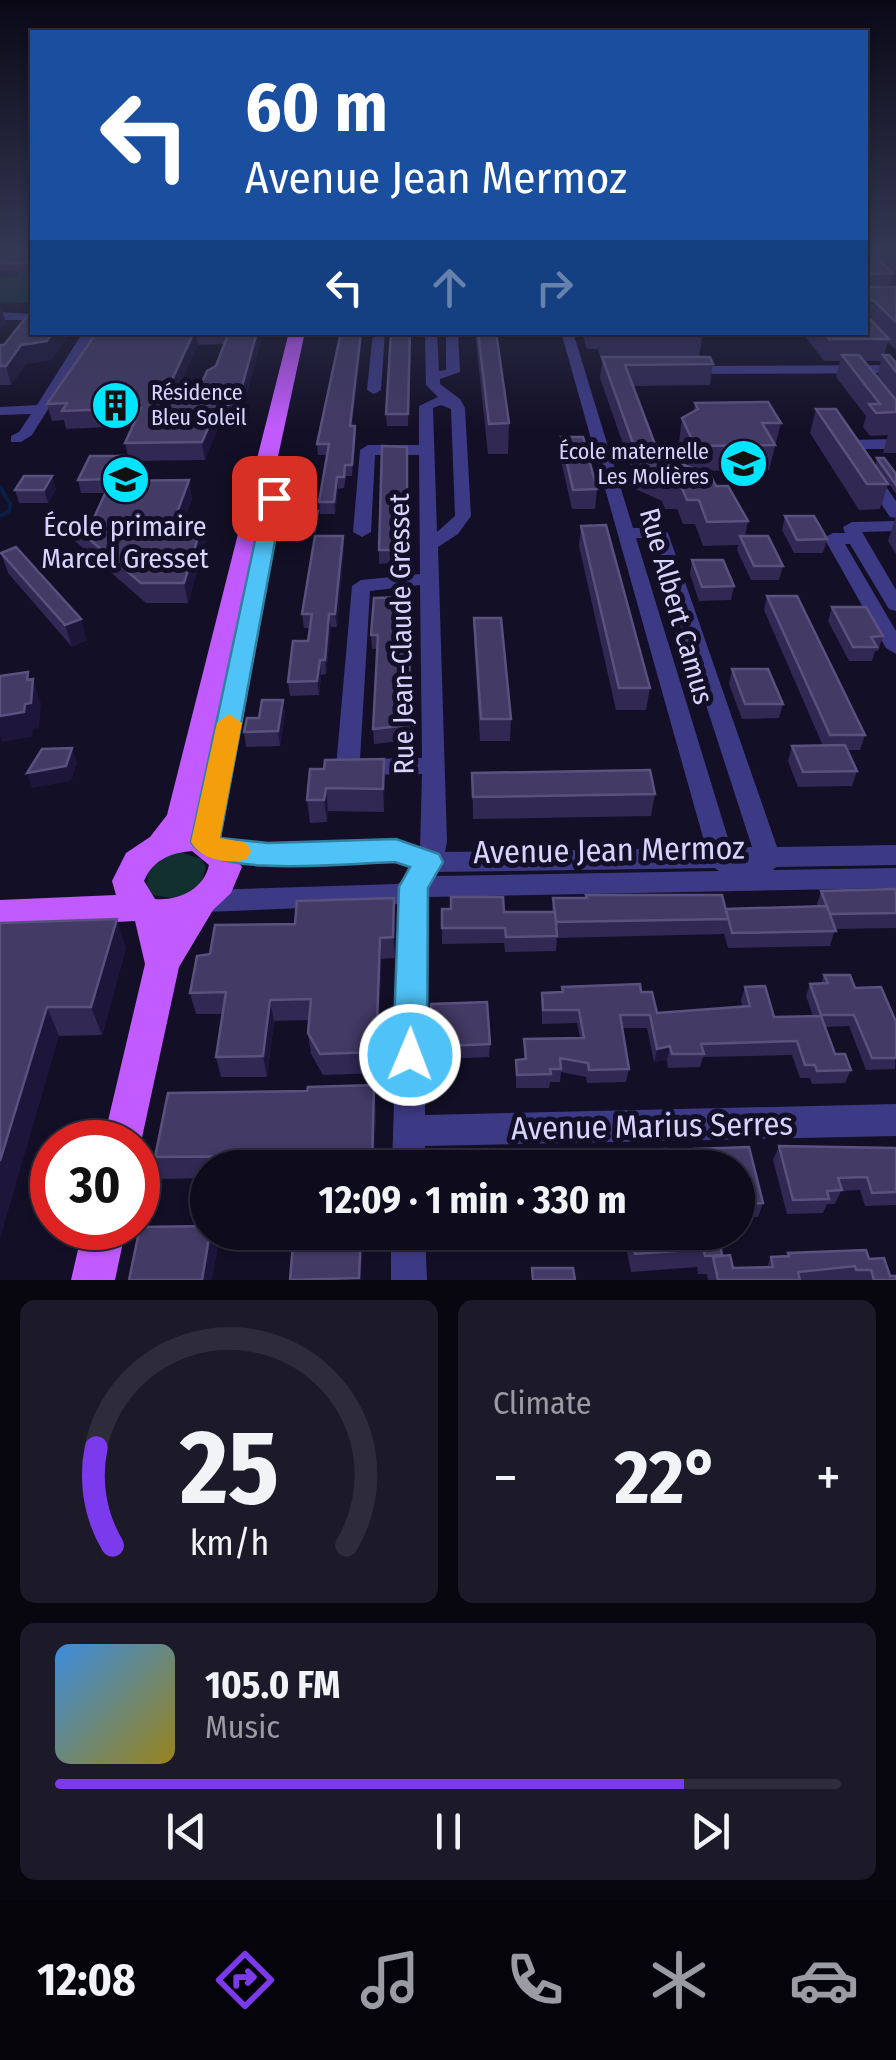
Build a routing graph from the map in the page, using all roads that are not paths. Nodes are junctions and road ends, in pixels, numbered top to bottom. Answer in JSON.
{"nodes":[{"id":1,"x":0,"y":316,"type":"edge"},
{"id":2,"x":30,"y":317,"type":"edge"},
{"id":3,"x":88,"y":335,"type":"edge"},
{"id":4,"x":296,"y":335,"type":"edge"},
{"id":5,"x":309,"y":335,"type":"edge"},
{"id":6,"x":380,"y":335,"type":"edge"},
{"id":7,"x":430,"y":335,"type":"edge"},
{"id":8,"x":452,"y":335,"type":"edge"},
{"id":9,"x":569,"y":335,"type":"edge"},
{"id":10,"x":886,"y":351,"type":"edge"},
{"id":11,"x":896,"y":366,"type":"edge"},
{"id":12,"x":678,"y":370,"type":"edge"},
{"id":13,"x":432,"y":376,"type":"junction"},
{"id":14,"x":374,"y":390,"type":"dead end"},
{"id":15,"x":455,"y":402,"type":"junction"},
{"id":16,"x":41,"y":408,"type":"junction"},
{"id":17,"x":0,"y":412,"type":"edge"},
{"id":18,"x":0,"y":428,"type":"edge"},
{"id":19,"x":29,"y":428,"type":"junction"},
{"id":20,"x":16,"y":439,"type":"dead end"},
{"id":21,"x":896,"y":444,"type":"edge"},
{"id":22,"x":429,"y":450,"type":"junction"},
{"id":23,"x":896,"y":513,"type":"edge"},
{"id":24,"x":896,"y":526,"type":"edge"},
{"id":25,"x":362,"y":532,"type":"dead end"},
{"id":26,"x":628,"y":533,"type":"junction"},
{"id":27,"x":428,"y":534,"type":"junction"},
{"id":28,"x":856,"y":539,"type":"junction"},
{"id":29,"x":429,"y":579,"type":"junction"},
{"id":30,"x":896,"y":605,"type":"edge"},
{"id":31,"x":896,"y":648,"type":"edge"},
{"id":32,"x":434,"y":766,"type":"junction"},
{"id":33,"x":162,"y":844,"type":"junction"},
{"id":34,"x":210,"y":845,"type":"junction"},
{"id":35,"x":896,"y":855,"type":"edge"},
{"id":36,"x":721,"y":858,"type":"junction"},
{"id":37,"x":768,"y":858,"type":"junction"},
{"id":38,"x":131,"y":871,"type":"junction"},
{"id":39,"x":421,"y":875,"type":"junction"},
{"id":40,"x":896,"y":878,"type":"edge"},
{"id":41,"x":750,"y":883,"type":"junction"},
{"id":42,"x":202,"y":903,"type":"junction"},
{"id":43,"x":146,"y":909,"type":"junction"},
{"id":44,"x":53,"y":912,"type":"junction"},
{"id":45,"x":0,"y":914,"type":"edge"},
{"id":46,"x":162,"y":964,"type":"junction"},
{"id":47,"x":128,"y":1120,"type":"edge"},
{"id":48,"x":896,"y":1120,"type":"edge"},
{"id":49,"x":408,"y":1131,"type":"junction"},
{"id":50,"x":408,"y":1150,"type":"edge"},
{"id":51,"x":100,"y":1250,"type":"edge"},
{"id":52,"x":408,"y":1250,"type":"edge"},
{"id":53,"x":93,"y":1280,"type":"edge"},
{"id":54,"x":408,"y":1280,"type":"edge"}],
"edges":[{"from":1,"to":2,"type":"street"},
{"from":3,"to":16,"type":"street"},
{"from":4,"to":33,"type":"main road"},
{"from":5,"to":34,"type":"main road"},
{"from":6,"to":14,"type":"street"},
{"from":7,"to":13,"type":"street"},
{"from":8,"to":13,"type":"street"},
{"from":9,"to":26,"type":"street","name":"Rue Albert Camus"},
{"from":10,"to":11,"type":"street"},
{"from":11,"to":12,"type":"street"},
{"from":13,"to":15,"type":"street"},
{"from":15,"to":22,"type":"street","name":"Rue Jean-Claude Gresset"},
{"from":15,"to":27,"type":"street"},
{"from":16,"to":17,"type":"street"},
{"from":16,"to":19,"type":"street"},
{"from":18,"to":19,"type":"street"},
{"from":19,"to":20,"type":"street"},
{"from":21,"to":23,"type":"street"},
{"from":22,"to":25,"type":"street"},
{"from":22,"to":27,"type":"street","name":"Rue Jean-Claude Gresset"},
{"from":24,"to":28,"type":"street"},
{"from":26,"to":36,"type":"street","name":"Rue Albert Camus"},
{"from":26,"to":37,"type":"street"},
{"from":27,"to":29,"type":"street","name":"Rue Jean-Claude Gresset"},
{"from":28,"to":30,"type":"street"},
{"from":28,"to":31,"type":"street"},
{"from":29,"to":32,"type":"street","name":"Rue Jean-Claude Gresset"},
{"from":29,"to":32,"type":"street"},
{"from":32,"to":39,"type":"street","name":"Rue Jean-Claude Gresset"},
{"from":33,"to":34,"type":"main road"},
{"from":33,"to":38,"type":"main road"},
{"from":34,"to":39,"type":"street","name":"Avenue Jean Mermoz"},
{"from":34,"to":42,"type":"main road"},
{"from":35,"to":37,"type":"street","name":"Avenue Jean Mermoz"},
{"from":36,"to":37,"type":"street","name":"Avenue Jean Mermoz"},
{"from":36,"to":39,"type":"street","name":"Avenue Jean Mermoz"},
{"from":36,"to":41,"type":"street"},
{"from":37,"to":41,"type":"street"},
{"from":38,"to":43,"type":"main road"},
{"from":38,"to":44,"type":"main road"},
{"from":39,"to":41,"type":"street","name":"Avenue Jean Mermoz"},
{"from":39,"to":42,"type":"street","name":"Avenue Jean Mermoz"},
{"from":39,"to":49,"type":"street","name":"Rue Jean-Claude Gresset"},
{"from":40,"to":41,"type":"street","name":"Avenue Jean Mermoz"},
{"from":42,"to":43,"type":"main road"},
{"from":42,"to":46,"type":"main road"},
{"from":43,"to":44,"type":"main road"},
{"from":43,"to":46,"type":"main road"},
{"from":44,"to":45,"type":"main road"},
{"from":46,"to":47,"type":"main road"},
{"from":48,"to":49,"type":"street","name":"Avenue Marius Serres"},
{"from":49,"to":50,"type":"street","name":"Rue Jean-Claude Gresset"},
{"from":51,"to":53,"type":"main road"},
{"from":52,"to":54,"type":"street"}]}
